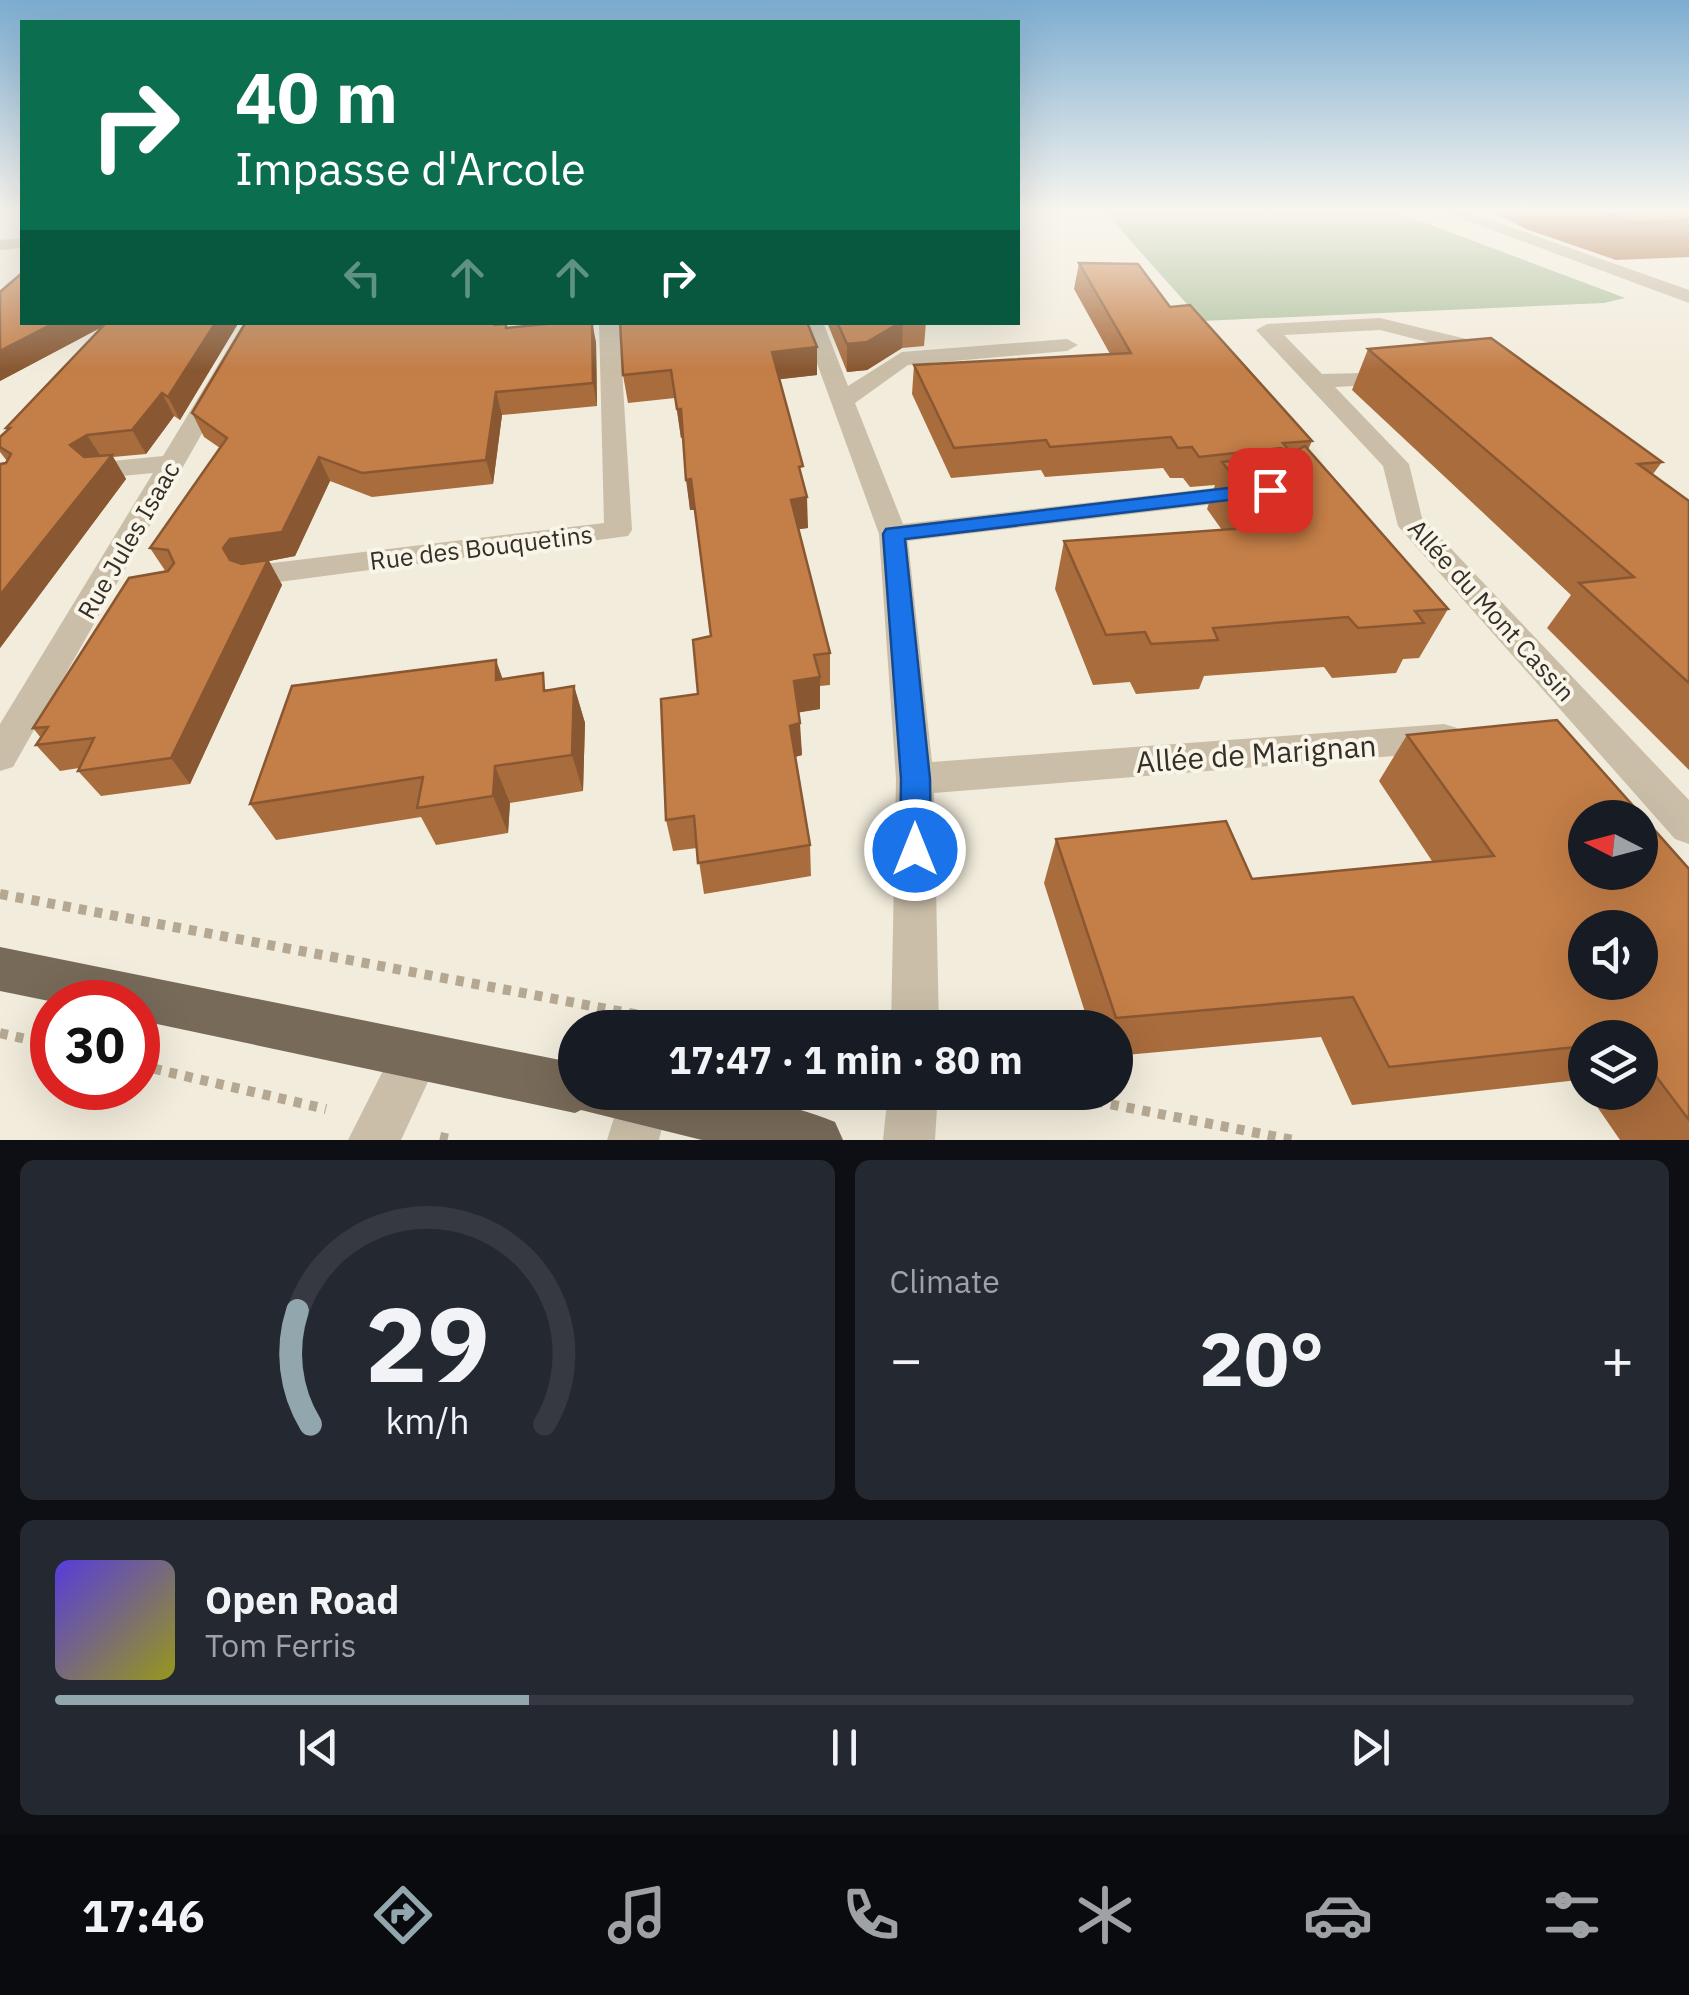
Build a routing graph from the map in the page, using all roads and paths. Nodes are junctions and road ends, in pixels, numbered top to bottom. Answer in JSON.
{"nodes":[{"id":1,"x":1597,"y":264,"type":"edge"},
{"id":2,"x":1689,"y":297,"type":"edge"},
{"id":3,"x":253,"y":325,"type":"edge"},
{"id":4,"x":609,"y":325,"type":"edge"},
{"id":5,"x":813,"y":325,"type":"edge"},
{"id":6,"x":1068,"y":346,"type":"dead end"},
{"id":7,"x":1319,"y":381,"type":"junction"},
{"id":8,"x":842,"y":402,"type":"junction"},
{"id":9,"x":172,"y":463,"type":"junction"},
{"id":10,"x":102,"y":470,"type":"edge"},
{"id":11,"x":1270,"y":490,"type":"edge"},
{"id":12,"x":894,"y":534,"type":"junction"},
{"id":13,"x":256,"y":575,"type":"edge"},
{"id":14,"x":134,"y":590,"type":"edge"},
{"id":15,"x":97,"y":595,"type":"junction"},
{"id":16,"x":1597,"y":727,"type":"junction"},
{"id":17,"x":1558,"y":730,"type":"edge"},
{"id":18,"x":1480,"y":736,"type":"edge"},
{"id":19,"x":0,"y":756,"type":"edge"},
{"id":20,"x":915,"y":779,"type":"junction"},
{"id":21,"x":1689,"y":827,"type":"edge"},
{"id":22,"x":0,"y":894,"type":"edge"},
{"id":23,"x":0,"y":969,"type":"edge"},
{"id":24,"x":613,"y":1010,"type":"edge"},
{"id":25,"x":916,"y":1010,"type":"edge"},
{"id":26,"x":0,"y":1032,"type":"edge"},
{"id":27,"x":30,"y":1040,"type":"edge"},
{"id":28,"x":416,"y":1056,"type":"junction"},
{"id":29,"x":160,"y":1071,"type":"edge"},
{"id":30,"x":558,"y":1085,"type":"edge"},
{"id":31,"x":1133,"y":1109,"type":"edge"},
{"id":32,"x":912,"y":1110,"type":"edge"},
{"id":33,"x":624,"y":1111,"type":"edge"},
{"id":34,"x":378,"y":1131,"type":"edge"},
{"id":35,"x":454,"y":1140,"type":"edge"},
{"id":36,"x":817,"y":1140,"type":"edge"},
{"id":37,"x":909,"y":1140,"type":"edge"},
{"id":38,"x":1294,"y":1140,"type":"edge"}],
"edges":[{"from":1,"to":2,"type":"street"},
{"from":3,"to":9,"type":"street","name":"Rue Jules Isaac"},
{"from":4,"to":13,"type":"street","name":"Rue des Bouquetins"},
{"from":5,"to":8,"type":"street"},
{"from":6,"to":8,"type":"street"},
{"from":7,"to":7,"type":"street","name":"Allée du Mont Cassin"},
{"from":7,"to":16,"type":"street","name":"Allée du Mont Cassin"},
{"from":8,"to":12,"type":"street"},
{"from":9,"to":10,"type":"street"},
{"from":9,"to":15,"type":"street","name":"Rue Jules Isaac"},
{"from":11,"to":12,"type":"street"},
{"from":12,"to":20,"type":"street"},
{"from":14,"to":15,"type":"street"},
{"from":15,"to":19,"type":"street","name":"Rue Jules Isaac"},
{"from":16,"to":17,"type":"street"},
{"from":16,"to":21,"type":"street","name":"Allée du Mont Cassin"},
{"from":18,"to":20,"type":"street","name":"Allée de Marignan"},
{"from":20,"to":25,"type":"street"},
{"from":22,"to":24,"type":"path"},
{"from":23,"to":28,"type":"main road"},
{"from":26,"to":27,"type":"path"},
{"from":28,"to":30,"type":"main road"},
{"from":28,"to":34,"type":"street"},
{"from":29,"to":34,"type":"path"},
{"from":31,"to":38,"type":"path"},
{"from":32,"to":37,"type":"street"},
{"from":33,"to":36,"type":"main road"},
{"from":34,"to":35,"type":"path"}]}
